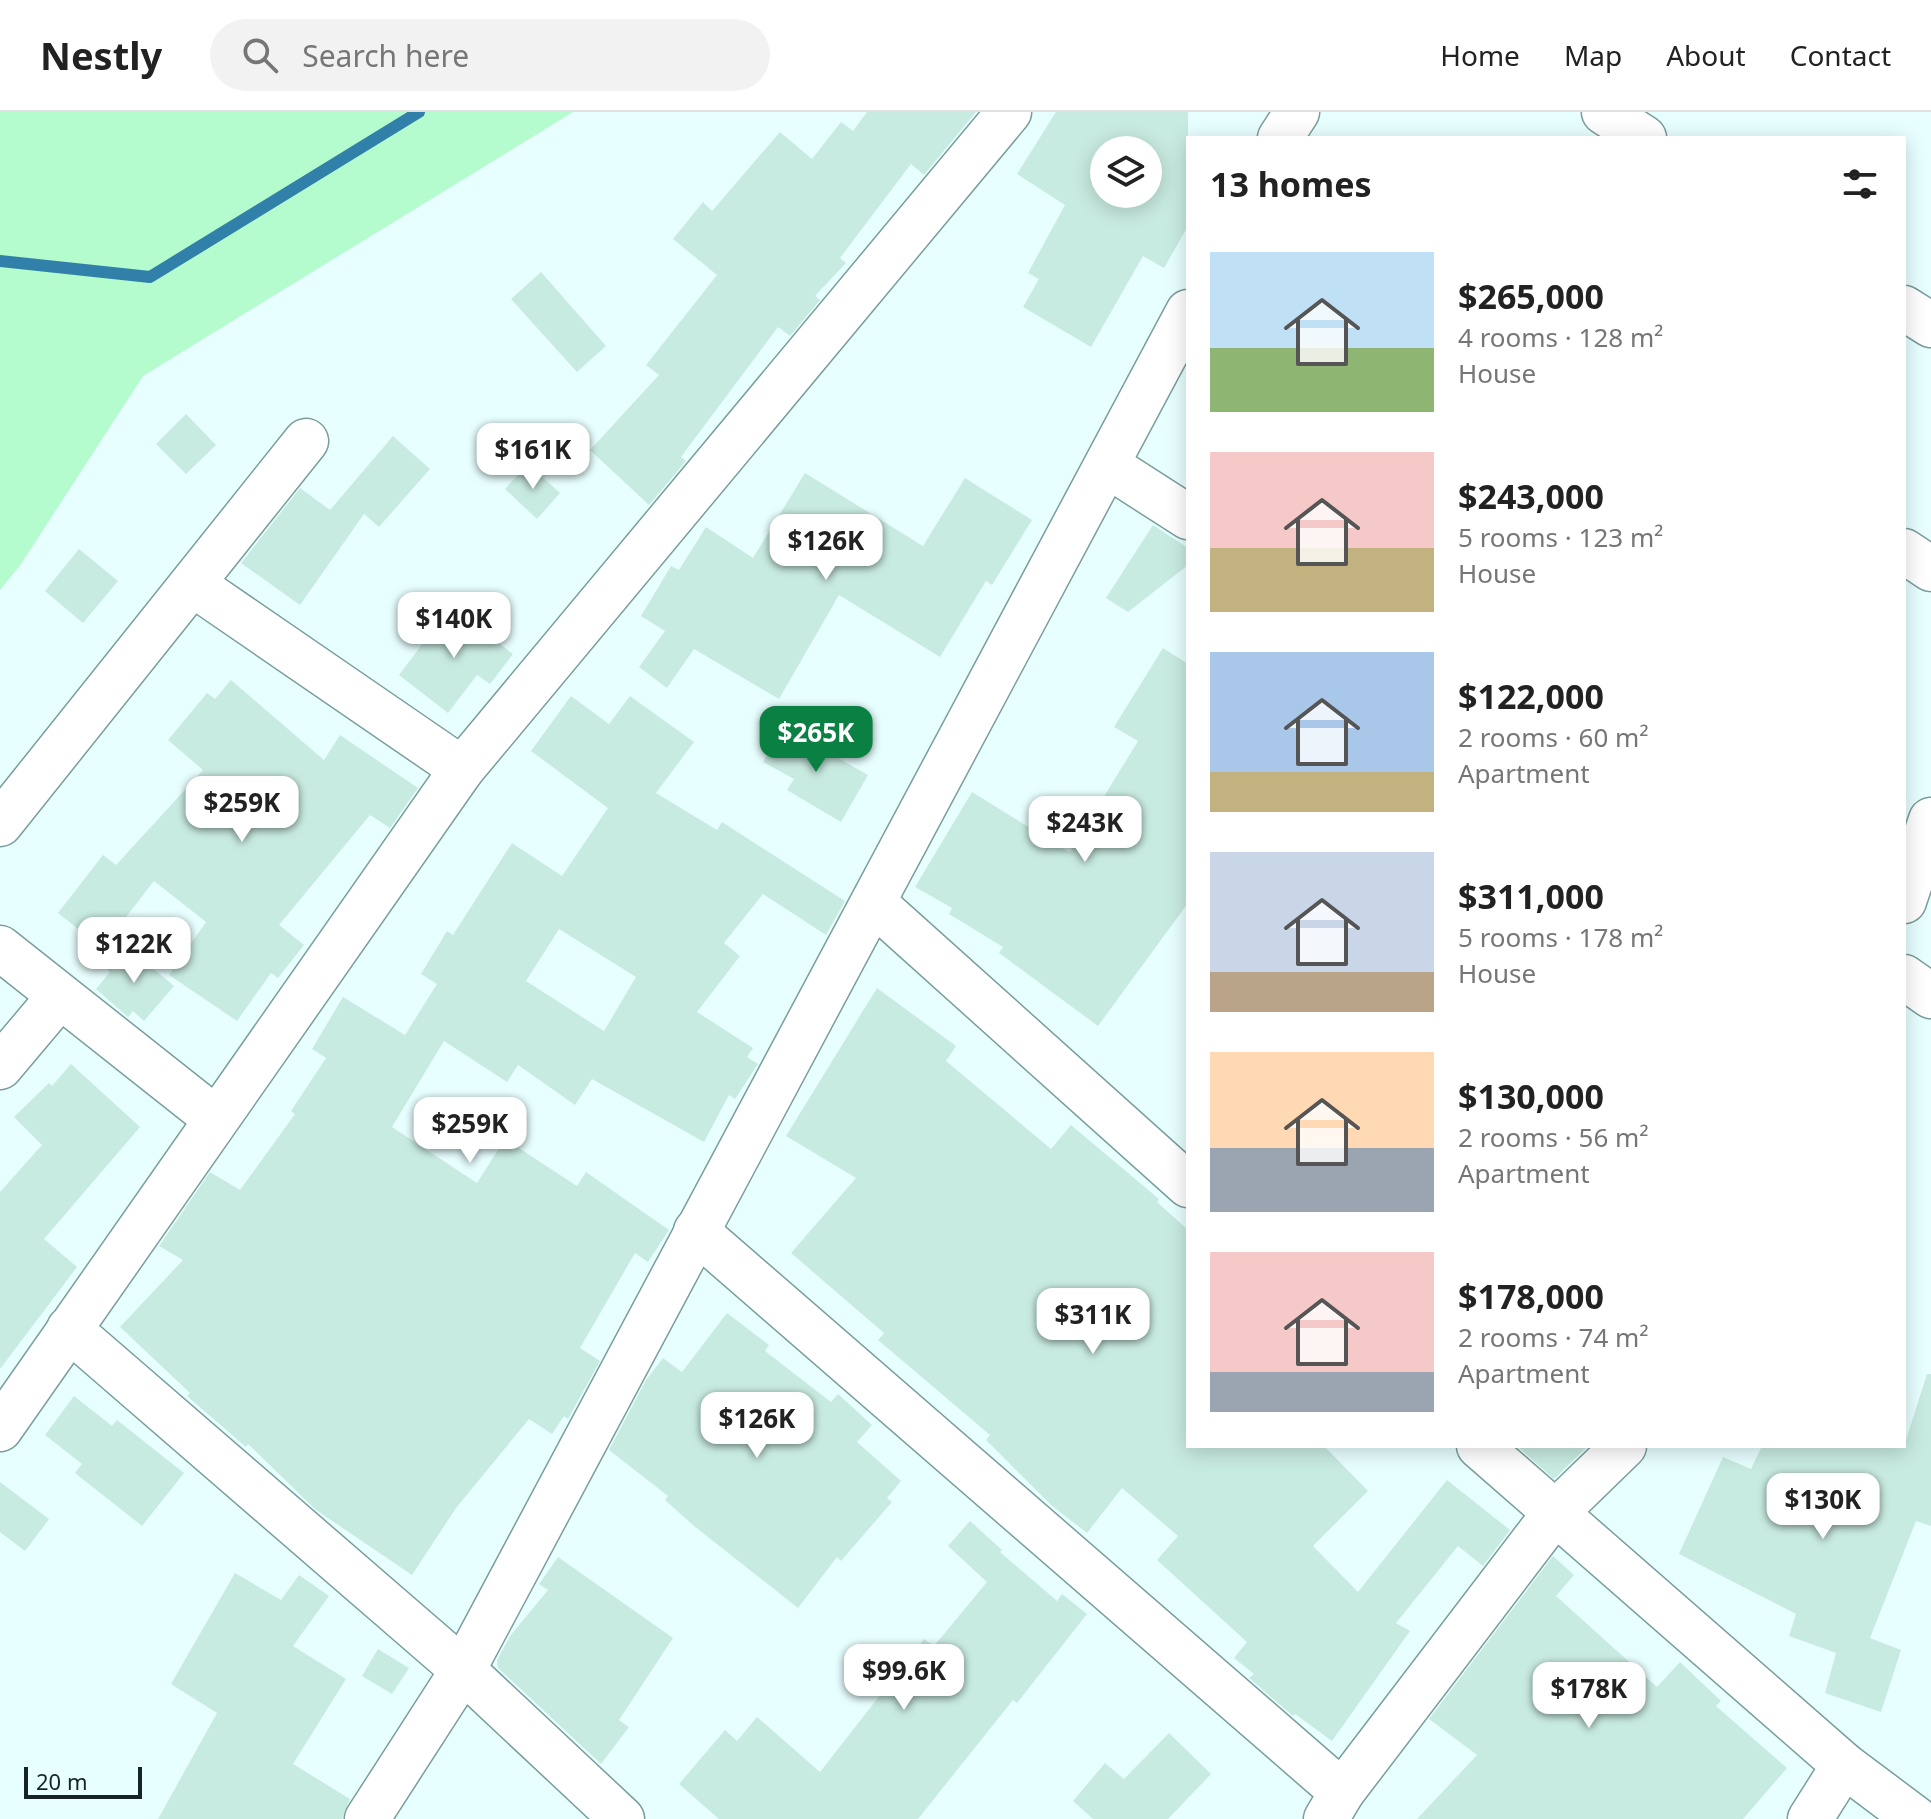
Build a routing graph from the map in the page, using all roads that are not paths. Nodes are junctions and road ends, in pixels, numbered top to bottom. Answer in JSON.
{"nodes":[{"id":1,"x":1009,"y":112,"type":"edge"},
{"id":2,"x":1297,"y":112,"type":"edge"},
{"id":3,"x":1604,"y":112,"type":"edge"},
{"id":4,"x":1281,"y":136,"type":"edge"},
{"id":5,"x":1641,"y":136,"type":"edge"},
{"id":6,"x":1906,"y":309,"type":"edge"},
{"id":7,"x":1186,"y":316,"type":"edge"},
{"id":8,"x":1931,"y":325,"type":"edge"},
{"id":9,"x":306,"y":441,"type":"dead end"},
{"id":10,"x":1107,"y":465,"type":"junction"},
{"id":11,"x":1186,"y":516,"type":"edge"},
{"id":12,"x":1906,"y":552,"type":"edge"},
{"id":13,"x":1931,"y":569,"type":"edge"},
{"id":14,"x":194,"y":585,"type":"junction"},
{"id":15,"x":462,"y":769,"type":"junction"},
{"id":16,"x":1931,"y":820,"type":"edge"},
{"id":17,"x":0,"y":824,"type":"edge"},
{"id":18,"x":1906,"y":895,"type":"edge"},
{"id":19,"x":875,"y":904,"type":"junction"},
{"id":20,"x":0,"y":948,"type":"edge"},
{"id":21,"x":1906,"y":978,"type":"edge"},
{"id":22,"x":1931,"y":996,"type":"edge"},
{"id":23,"x":59,"y":997,"type":"junction"},
{"id":24,"x":0,"y":1067,"type":"edge"},
{"id":25,"x":216,"y":1119,"type":"junction"},
{"id":26,"x":1186,"y":1183,"type":"edge"},
{"id":27,"x":696,"y":1231,"type":"junction"},
{"id":28,"x":69,"y":1329,"type":"junction"},
{"id":29,"x":0,"y":1429,"type":"edge"},
{"id":30,"x":1481,"y":1448,"type":"edge"},
{"id":31,"x":1622,"y":1448,"type":"edge"},
{"id":32,"x":1554,"y":1514,"type":"junction"},
{"id":33,"x":463,"y":1670,"type":"junction"},
{"id":34,"x":1844,"y":1765,"type":"junction"},
{"id":35,"x":1334,"y":1805,"type":"edge"},
{"id":36,"x":367,"y":1819,"type":"edge"},
{"id":37,"x":622,"y":1819,"type":"edge"},
{"id":38,"x":1810,"y":1819,"type":"edge"},
{"id":39,"x":1916,"y":1819,"type":"edge"}],
"edges":[{"from":1,"to":15,"type":"street"},
{"from":2,"to":4,"type":"street"},
{"from":3,"to":5,"type":"street"},
{"from":6,"to":8,"type":"street"},
{"from":7,"to":10,"type":"street"},
{"from":9,"to":14,"type":"street"},
{"from":10,"to":11,"type":"street"},
{"from":10,"to":19,"type":"street"},
{"from":12,"to":13,"type":"street"},
{"from":14,"to":15,"type":"street"},
{"from":14,"to":17,"type":"street"},
{"from":15,"to":25,"type":"street"},
{"from":16,"to":18,"type":"street"},
{"from":19,"to":26,"type":"street"},
{"from":19,"to":27,"type":"street"},
{"from":20,"to":23,"type":"street"},
{"from":21,"to":22,"type":"street"},
{"from":23,"to":24,"type":"street"},
{"from":23,"to":25,"type":"street"},
{"from":25,"to":28,"type":"street"},
{"from":27,"to":33,"type":"street"},
{"from":27,"to":35,"type":"street"},
{"from":28,"to":29,"type":"street"},
{"from":28,"to":33,"type":"street"},
{"from":30,"to":32,"type":"street"},
{"from":31,"to":32,"type":"street"},
{"from":32,"to":34,"type":"street"},
{"from":32,"to":35,"type":"street"},
{"from":33,"to":36,"type":"street"},
{"from":33,"to":37,"type":"street"},
{"from":34,"to":38,"type":"street"},
{"from":34,"to":39,"type":"street"}]}
